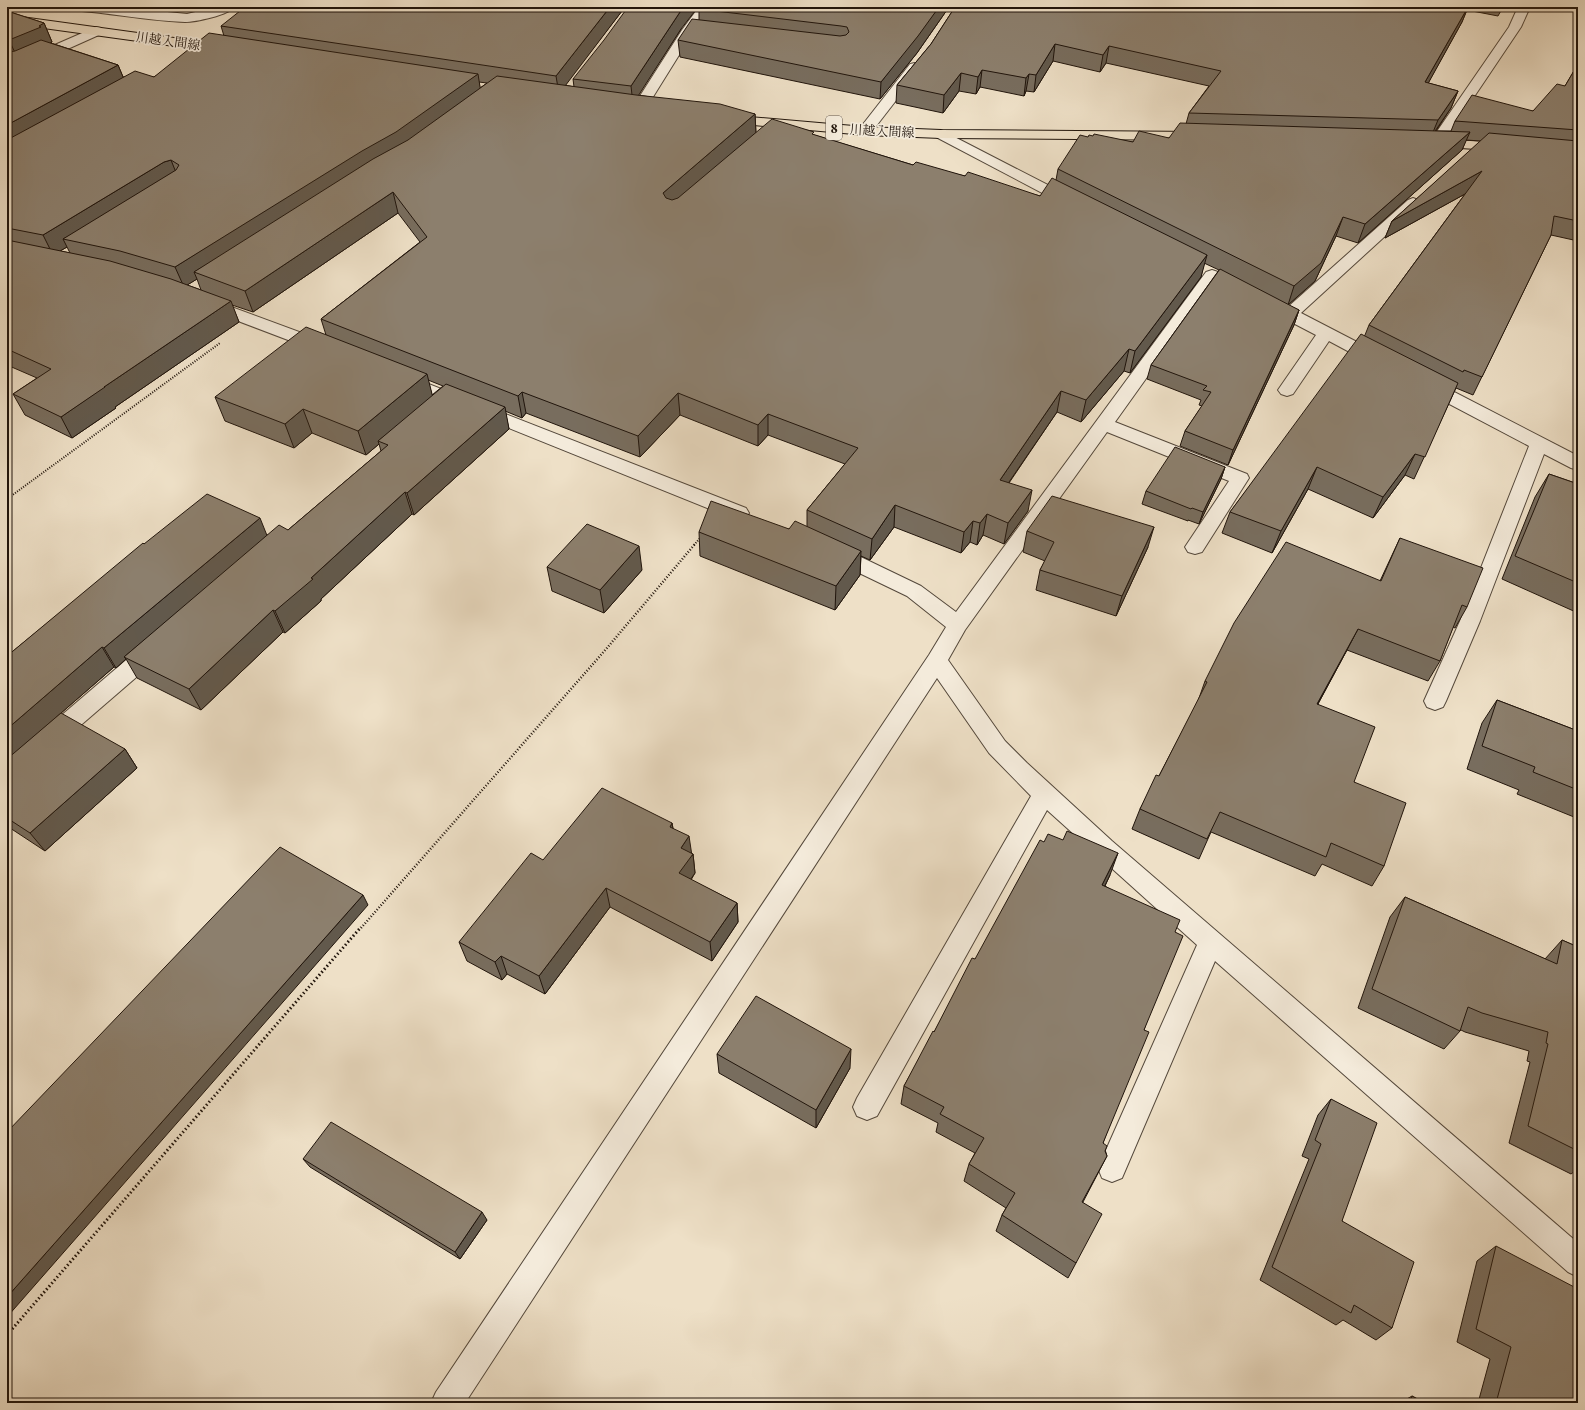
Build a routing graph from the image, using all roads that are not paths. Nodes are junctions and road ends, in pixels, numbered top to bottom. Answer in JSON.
{"nodes":[{"id":1,"x":82,"y":7,"type":"edge"},
{"id":2,"x":228,"y":7,"type":"edge"},
{"id":3,"x":705,"y":7,"type":"edge"},
{"id":4,"x":1524,"y":7,"type":"edge"},
{"id":5,"x":106,"y":8,"type":"edge"},
{"id":6,"x":7,"y":19,"type":"edge"},
{"id":7,"x":688,"y":30,"type":"junction"},
{"id":8,"x":96,"y":31,"type":"junction"},
{"id":9,"x":704,"y":32,"type":"edge"},
{"id":10,"x":208,"y":46,"type":"junction"},
{"id":11,"x":239,"y":51,"type":"edge"},
{"id":12,"x":922,"y":57,"type":"edge"},
{"id":13,"x":187,"y":58,"type":"edge"},
{"id":14,"x":7,"y":62,"type":"edge"},
{"id":15,"x":623,"y":108,"type":"edge"},
{"id":16,"x":638,"y":110,"type":"junction"},
{"id":17,"x":654,"y":112,"type":"edge"},
{"id":18,"x":716,"y":118,"type":"edge"},
{"id":19,"x":778,"y":125,"type":"junction"},
{"id":20,"x":865,"y":131,"type":"junction"},
{"id":21,"x":940,"y":134,"type":"junction"},
{"id":22,"x":767,"y":135,"type":"edge"},
{"id":23,"x":1210,"y":136,"type":"edge"},
{"id":24,"x":1420,"y":142,"type":"edge"},
{"id":25,"x":1436,"y":143,"type":"junction"},
{"id":26,"x":1478,"y":145,"type":"junction"},
{"id":27,"x":1524,"y":149,"type":"edge"},
{"id":28,"x":1461,"y":160,"type":"edge"},
{"id":29,"x":1426,"y":191,"type":"edge"},
{"id":30,"x":1080,"y":207,"type":"edge"},
{"id":31,"x":1212,"y":275,"type":"dead end"},
{"id":32,"x":1254,"y":296,"type":"edge"},
{"id":33,"x":193,"y":297,"type":"edge"},
{"id":34,"x":1290,"y":314,"type":"junction"},
{"id":35,"x":1326,"y":333,"type":"junction"},
{"id":36,"x":341,"y":354,"type":"edge"},
{"id":37,"x":384,"y":371,"type":"edge"},
{"id":38,"x":1287,"y":390,"type":"dead end"},
{"id":39,"x":448,"y":397,"type":"junction"},
{"id":40,"x":430,"y":412,"type":"edge"},
{"id":41,"x":1103,"y":424,"type":"junction"},
{"id":42,"x":1539,"y":444,"type":"junction"},
{"id":43,"x":1578,"y":464,"type":"edge"},
{"id":44,"x":754,"y":519,"type":"edge"},
{"id":45,"x":816,"y":544,"type":"edge"},
{"id":46,"x":1195,"y":547,"type":"dead end"},
{"id":47,"x":958,"y":625,"type":"junction"},
{"id":48,"x":170,"y":635,"type":"edge"},
{"id":49,"x":938,"y":661,"type":"junction"},
{"id":50,"x":1435,"y":701,"type":"dead end"},
{"id":51,"x":7,"y":775,"type":"edge"},
{"id":52,"x":1045,"y":793,"type":"junction"},
{"id":53,"x":1211,"y":941,"type":"junction"},
{"id":54,"x":867,"y":1107,"type":"dead end"},
{"id":55,"x":1112,"y":1168,"type":"dead end"},
{"id":56,"x":1578,"y":1262,"type":"edge"},
{"id":57,"x":447,"y":1403,"type":"edge"}],
"edges":[{"from":1,"to":5,"type":"street"},
{"from":2,"to":5,"type":"street"},
{"from":3,"to":7,"type":"street"},
{"from":4,"to":25,"type":"street"},
{"from":6,"to":8,"type":"main road","name":"川越入間線"},
{"from":7,"to":9,"type":"street"},
{"from":7,"to":16,"type":"street"},
{"from":8,"to":10,"type":"main road","name":"川越入間線"},
{"from":8,"to":14,"type":"street"},
{"from":10,"to":11,"type":"main road","name":"川越入間線"},
{"from":10,"to":13,"type":"street"},
{"from":12,"to":20,"type":"street"},
{"from":15,"to":16,"type":"main road"},
{"from":16,"to":17,"type":"main road"},
{"from":18,"to":19,"type":"main road","name":"川越入間線","number":"8"},
{"from":19,"to":20,"type":"main road","name":"川越入間線","number":"8"},
{"from":19,"to":22,"type":"street"},
{"from":20,"to":21,"type":"main road","name":"川越入間線","number":"8"},
{"from":21,"to":23,"type":"main road","name":"川越入間線","number":"8"},
{"from":21,"to":30,"type":"street"},
{"from":24,"to":25,"type":"main road"},
{"from":25,"to":26,"type":"main road"},
{"from":26,"to":27,"type":"main road"},
{"from":26,"to":28,"type":"street"},
{"from":29,"to":34,"type":"street"},
{"from":31,"to":41,"type":"street"},
{"from":32,"to":34,"type":"street"},
{"from":33,"to":36,"type":"street"},
{"from":34,"to":35,"type":"street"},
{"from":35,"to":38,"type":"street"},
{"from":35,"to":42,"type":"street"},
{"from":37,"to":39,"type":"street"},
{"from":39,"to":40,"type":"street"},
{"from":39,"to":44,"type":"street"},
{"from":41,"to":46,"type":"street"},
{"from":41,"to":47,"type":"street"},
{"from":42,"to":43,"type":"street"},
{"from":42,"to":50,"type":"street"},
{"from":45,"to":47,"type":"street"},
{"from":47,"to":49,"type":"street"},
{"from":48,"to":51,"type":"street"},
{"from":49,"to":52,"type":"street"},
{"from":49,"to":57,"type":"street"},
{"from":52,"to":53,"type":"street"},
{"from":52,"to":54,"type":"street"},
{"from":53,"to":55,"type":"street"},
{"from":53,"to":56,"type":"street"}]}
